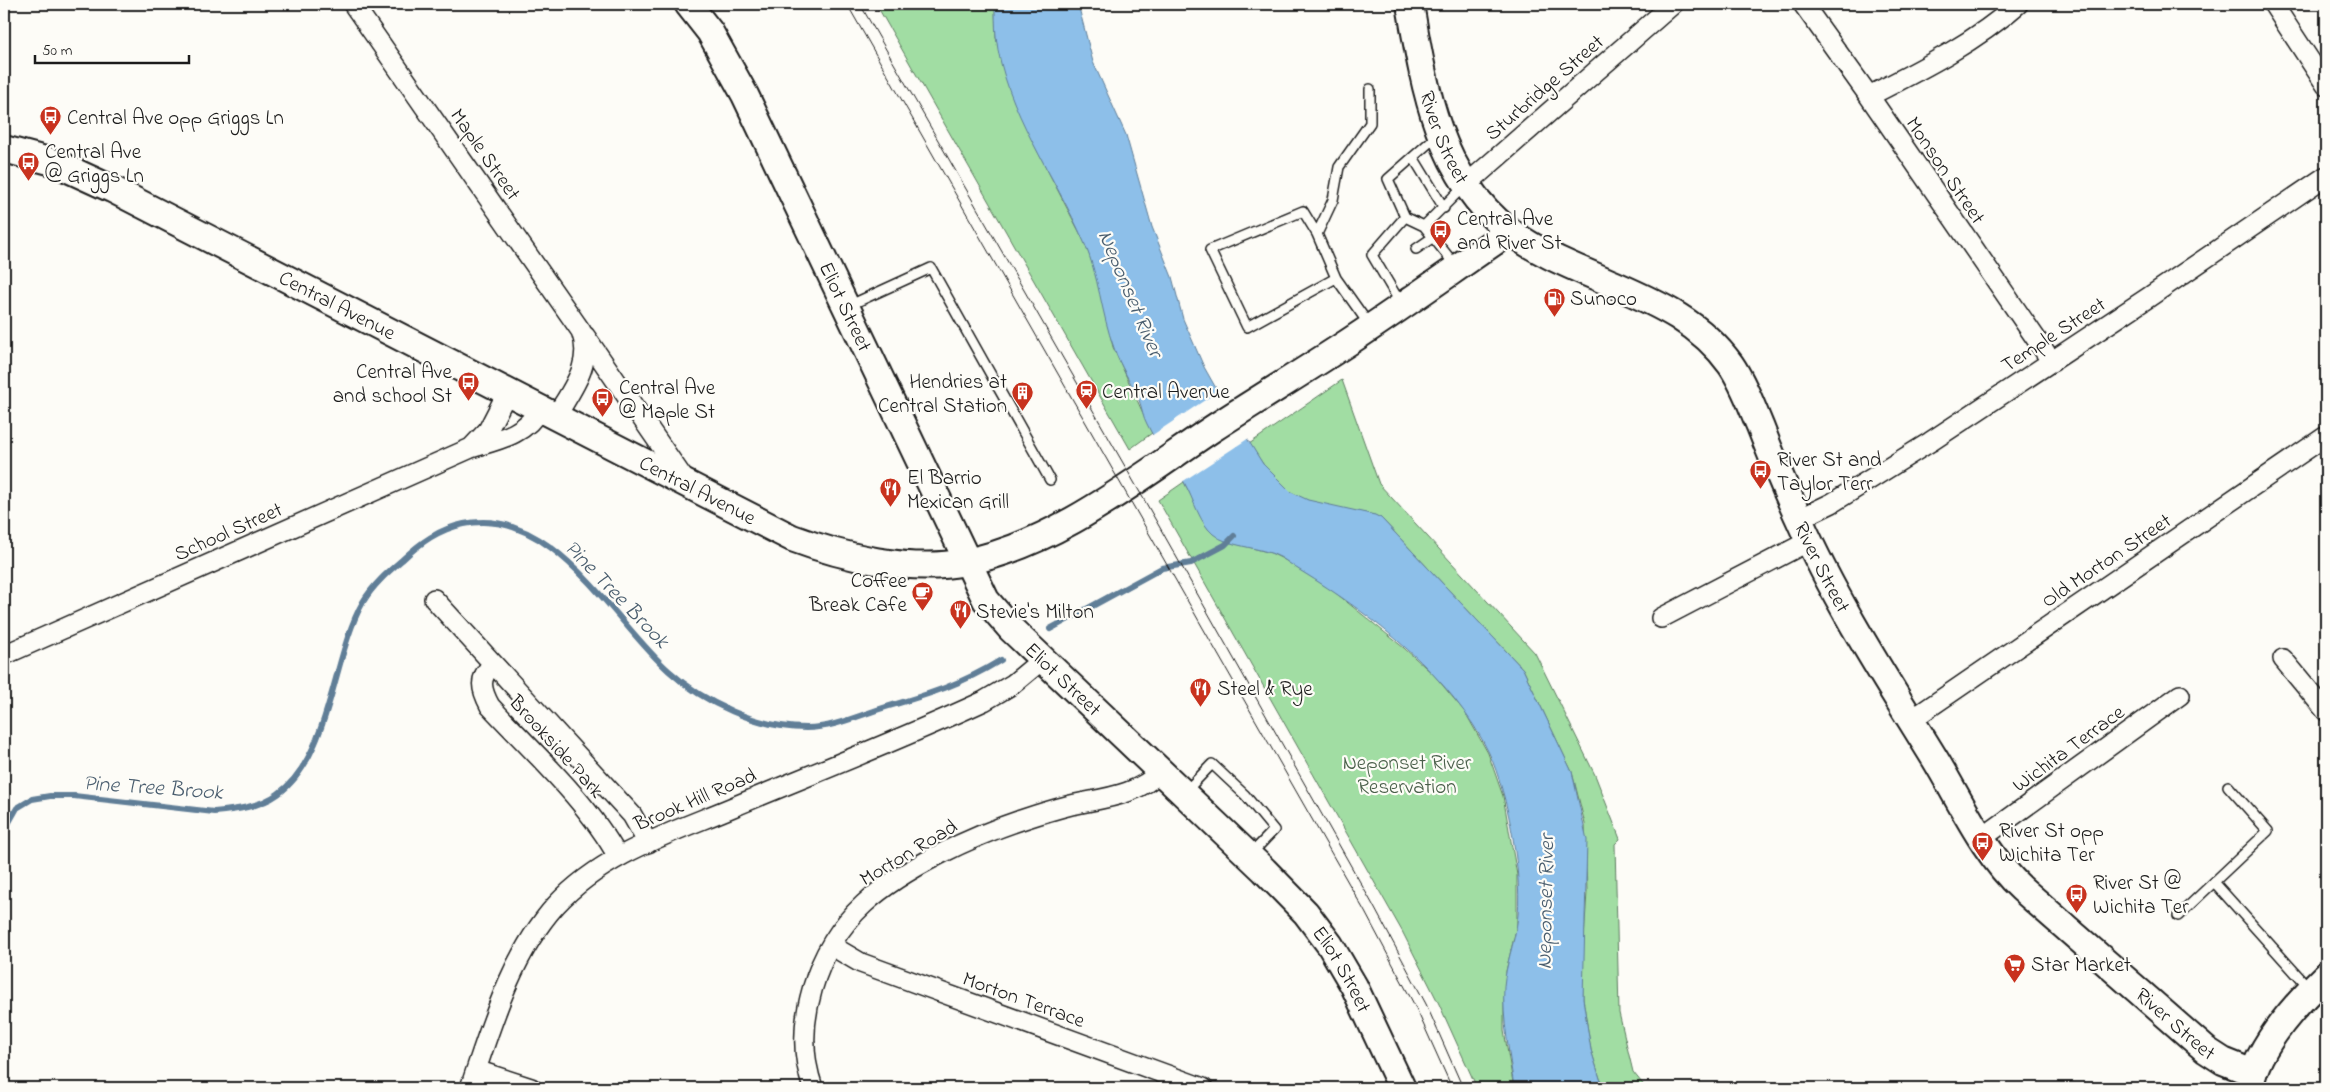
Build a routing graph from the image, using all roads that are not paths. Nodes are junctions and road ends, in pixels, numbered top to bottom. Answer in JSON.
{"nodes":[{"id":1,"x":353,"y":4,"type":"edge"},
{"id":2,"x":688,"y":4,"type":"edge"},
{"id":3,"x":1410,"y":4,"type":"edge"},
{"id":4,"x":1673,"y":4,"type":"edge"},
{"id":5,"x":1803,"y":4,"type":"edge"},
{"id":6,"x":2018,"y":4,"type":"edge"},
{"id":7,"x":2273,"y":4,"type":"edge"},
{"id":8,"x":2326,"y":85,"type":"edge"},
{"id":9,"x":1370,"y":89,"type":"dead end"},
{"id":10,"x":1869,"y":96,"type":"junction"},
{"id":11,"x":1440,"y":134,"type":"junction"},
{"id":12,"x":4,"y":149,"type":"edge"},
{"id":13,"x":1413,"y":157,"type":"junction"},
{"id":14,"x":2326,"y":176,"type":"edge"},
{"id":15,"x":1467,"y":184,"type":"junction"},
{"id":16,"x":1444,"y":208,"type":"junction"},
{"id":17,"x":1405,"y":217,"type":"junction"},
{"id":18,"x":1424,"y":226,"type":"junction"},
{"id":19,"x":1510,"y":231,"type":"junction"},
{"id":20,"x":1317,"y":234,"type":"junction"},
{"id":21,"x":1432,"y":238,"type":"junction"},
{"id":22,"x":1416,"y":249,"type":"dead end"},
{"id":23,"x":1392,"y":266,"type":"dead end"},
{"id":24,"x":1457,"y":267,"type":"junction"},
{"id":25,"x":1383,"y":272,"type":"junction"},
{"id":26,"x":1336,"y":278,"type":"junction"},
{"id":27,"x":1402,"y":306,"type":"junction"},
{"id":28,"x":846,"y":307,"type":"junction"},
{"id":29,"x":1371,"y":327,"type":"junction"},
{"id":30,"x":581,"y":331,"type":"junction"},
{"id":31,"x":2052,"y":362,"type":"junction"},
{"id":32,"x":507,"y":393,"type":"junction"},
{"id":33,"x":547,"y":414,"type":"junction"},
{"id":34,"x":2326,"y":436,"type":"edge"},
{"id":35,"x":471,"y":448,"type":"junction"},
{"id":36,"x":1050,"y":480,"type":"dead end"},
{"id":37,"x":689,"y":486,"type":"junction"},
{"id":38,"x":1804,"y":530,"type":"junction"},
{"id":39,"x":967,"y":562,"type":"junction"},
{"id":40,"x":434,"y":599,"type":"dead end"},
{"id":41,"x":1661,"y":618,"type":"dead end"},
{"id":42,"x":4,"y":655,"type":"edge"},
{"id":43,"x":1043,"y":659,"type":"junction"},
{"id":44,"x":2283,"y":659,"type":"dead end"},
{"id":45,"x":493,"y":664,"type":"junction"},
{"id":46,"x":2180,"y":696,"type":"dead end"},
{"id":47,"x":2326,"y":711,"type":"edge"},
{"id":48,"x":1911,"y":720,"type":"junction"},
{"id":49,"x":1161,"y":771,"type":"junction"},
{"id":50,"x":2228,"y":786,"type":"dead end"},
{"id":51,"x":1184,"y":794,"type":"junction"},
{"id":52,"x":1982,"y":838,"type":"junction"},
{"id":53,"x":648,"y":843,"type":"junction"},
{"id":54,"x":1249,"y":855,"type":"junction"},
{"id":55,"x":618,"y":857,"type":"junction"},
{"id":56,"x":2214,"y":882,"type":"junction"},
{"id":57,"x":2178,"y":916,"type":"dead end"},
{"id":58,"x":832,"y":946,"type":"junction"},
{"id":59,"x":2318,"y":983,"type":"edge"},
{"id":60,"x":476,"y":1070,"type":"junction"},
{"id":61,"x":2252,"y":1081,"type":"edge"},
{"id":62,"x":470,"y":1088,"type":"edge"},
{"id":63,"x":531,"y":1088,"type":"edge"},
{"id":64,"x":813,"y":1088,"type":"edge"},
{"id":65,"x":1203,"y":1088,"type":"edge"},
{"id":66,"x":1402,"y":1088,"type":"edge"}],
"edges":[{"from":1,"to":30,"type":"street","name":"Maple Street"},
{"from":2,"to":28,"type":"street","name":"Eliot Street"},
{"from":3,"to":11,"type":"street","name":"River Street"},
{"from":4,"to":15,"type":"street","name":"Sturbridge Street"},
{"from":5,"to":10,"type":"street","name":"Monson Street"},
{"from":6,"to":10,"type":"street"},
{"from":7,"to":8,"type":"street"},
{"from":9,"to":20,"type":"lane"},
{"from":10,"to":31,"type":"street","name":"Monson Street"},
{"from":11,"to":13,"type":"lane"},
{"from":11,"to":15,"type":"street","name":"River Street"},
{"from":12,"to":32,"type":"street","name":"Central Avenue"},
{"from":13,"to":16,"type":"lane"},
{"from":13,"to":17,"type":"lane"},
{"from":14,"to":31,"type":"street","name":"Temple Street"},
{"from":15,"to":16,"type":"lane"},
{"from":15,"to":19,"type":"street","name":"River Street"},
{"from":16,"to":18,"type":"lane"},
{"from":17,"to":18,"type":"lane"},
{"from":17,"to":25,"type":"lane"},
{"from":18,"to":21,"type":"lane"},
{"from":19,"to":24,"type":"street","name":"Central Avenue"},
{"from":19,"to":38,"type":"street","name":"River Street"},
{"from":20,"to":26,"type":"lane"},
{"from":20,"to":26,"type":"lane"},
{"from":21,"to":22,"type":"lane"},
{"from":21,"to":24,"type":"lane"},
{"from":23,"to":25,"type":"lane"},
{"from":24,"to":27,"type":"street","name":"Central Avenue"},
{"from":25,"to":27,"type":"lane"},
{"from":26,"to":29,"type":"lane"},
{"from":27,"to":29,"type":"street","name":"Central Avenue"},
{"from":28,"to":36,"type":"lane"},
{"from":28,"to":39,"type":"street","name":"Eliot Street"},
{"from":29,"to":39,"type":"street","name":"Central Avenue"},
{"from":30,"to":33,"type":"street","name":"Maple Street"},
{"from":30,"to":37,"type":"street","name":"Maple Street"},
{"from":31,"to":38,"type":"street","name":"Temple Street"},
{"from":32,"to":33,"type":"street","name":"Central Avenue"},
{"from":32,"to":35,"type":"street","name":"School Street"},
{"from":33,"to":35,"type":"street","name":"School Street"},
{"from":33,"to":37,"type":"street","name":"Central Avenue"},
{"from":34,"to":48,"type":"street","name":"Old Morton Street"},
{"from":35,"to":42,"type":"street","name":"School Street"},
{"from":37,"to":39,"type":"street","name":"Central Avenue"},
{"from":38,"to":41,"type":"street","name":"Temple Street"},
{"from":38,"to":48,"type":"street","name":"River Street"},
{"from":39,"to":43,"type":"street","name":"Eliot Street"},
{"from":40,"to":45,"type":"street","name":"Brookside Park"},
{"from":43,"to":49,"type":"street","name":"Eliot Street"},
{"from":43,"to":53,"type":"street","name":"Brook Hill Road"},
{"from":44,"to":47,"type":"street"},
{"from":45,"to":53,"type":"street","name":"Brookside Park"},
{"from":45,"to":55,"type":"street","name":"Brookside Park"},
{"from":46,"to":52,"type":"street","name":"Wichita Terrace"},
{"from":48,"to":52,"type":"street","name":"River Street"},
{"from":49,"to":51,"type":"street","name":"Eliot Street"},
{"from":49,"to":58,"type":"street","name":"Morton Road"},
{"from":50,"to":56,"type":"lane"},
{"from":51,"to":54,"type":"street","name":"Eliot Street"},
{"from":51,"to":54,"type":"lane"},
{"from":52,"to":61,"type":"street","name":"River Street"},
{"from":53,"to":55,"type":"street","name":"Brook Hill Road"},
{"from":54,"to":66,"type":"street","name":"Eliot Street"},
{"from":55,"to":60,"type":"street","name":"Brook Hill Road"},
{"from":56,"to":57,"type":"lane"},
{"from":56,"to":59,"type":"lane"},
{"from":58,"to":64,"type":"street","name":"Morton Road"},
{"from":58,"to":65,"type":"street","name":"Morton Terrace"},
{"from":59,"to":61,"type":"street"},
{"from":60,"to":62,"type":"street","name":"Brook Hill Road"},
{"from":60,"to":63,"type":"street"}]}
